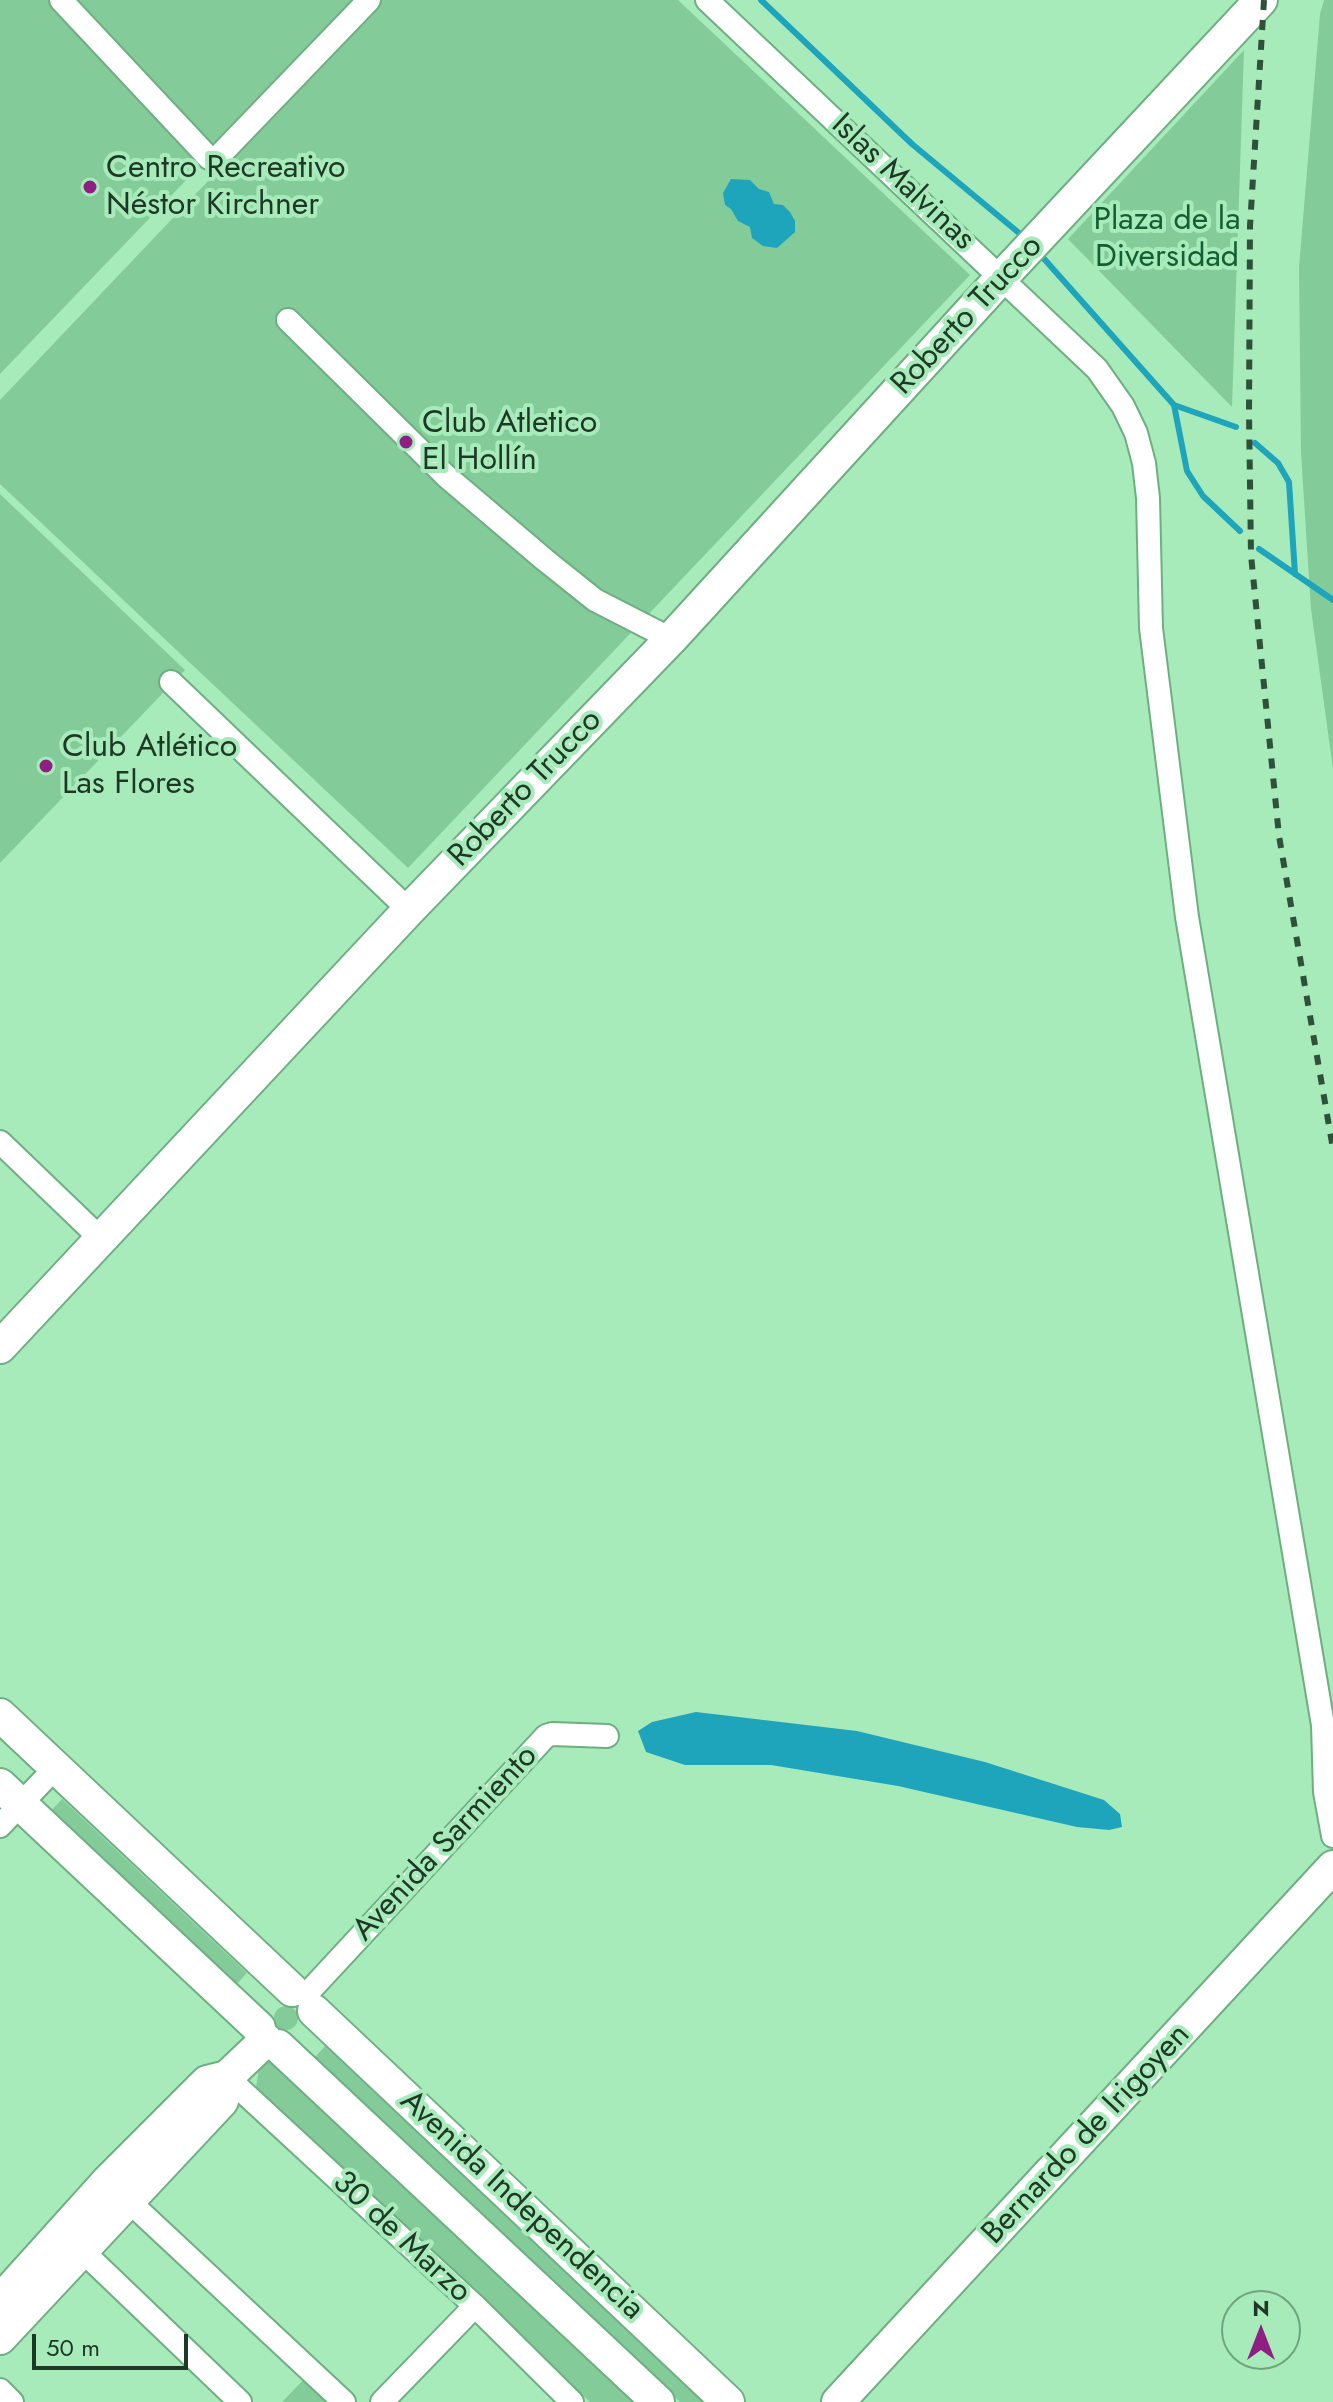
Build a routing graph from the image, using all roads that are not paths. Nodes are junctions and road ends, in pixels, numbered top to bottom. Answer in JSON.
{"nodes":[{"id":1,"x":61,"y":0,"type":"edge"},
{"id":2,"x":369,"y":0,"type":"edge"},
{"id":3,"x":707,"y":0,"type":"edge"},
{"id":4,"x":1261,"y":0,"type":"edge"},
{"id":5,"x":1011,"y":268,"type":"junction"},
{"id":6,"x":288,"y":320,"type":"dead end"},
{"id":7,"x":671,"y":639,"type":"junction"},
{"id":8,"x":171,"y":682,"type":"dead end"},
{"id":9,"x":409,"y":910,"type":"junction"},
{"id":10,"x":0,"y":1142,"type":"edge"},
{"id":11,"x":101,"y":1239,"type":"junction"},
{"id":12,"x":0,"y":1347,"type":"edge"},
{"id":13,"x":0,"y":1715,"type":"edge"},
{"id":14,"x":607,"y":1736,"type":"dead end"},
{"id":15,"x":56,"y":1767,"type":"junction"},
{"id":16,"x":7,"y":1805,"type":"edge"},
{"id":17,"x":1333,"y":1836,"type":"edge"},
{"id":18,"x":1333,"y":1867,"type":"edge"},
{"id":19,"x":304,"y":1999,"type":"junction"},
{"id":20,"x":268,"y":2038,"type":"junction"},
{"id":21,"x":227,"y":2077,"type":"junction"},
{"id":22,"x":118,"y":2190,"type":"junction"},
{"id":23,"x":72,"y":2241,"type":"junction"},
{"id":24,"x":0,"y":2301,"type":"edge"},
{"id":25,"x":475,"y":2306,"type":"junction"},
{"id":26,"x":0,"y":2338,"type":"edge"},
{"id":27,"x":0,"y":2390,"type":"edge"},
{"id":28,"x":12,"y":2402,"type":"edge"},
{"id":29,"x":240,"y":2402,"type":"edge"},
{"id":30,"x":344,"y":2402,"type":"edge"},
{"id":31,"x":382,"y":2402,"type":"edge"},
{"id":32,"x":572,"y":2402,"type":"edge"},
{"id":33,"x":658,"y":2402,"type":"edge"},
{"id":34,"x":728,"y":2402,"type":"edge"},
{"id":35,"x":838,"y":2402,"type":"edge"}],
"edges":[{"from":1,"to":2,"type":"street"},
{"from":3,"to":5,"type":"street","name":"Islas Malvinas"},
{"from":4,"to":5,"type":"main road","name":"Roberto Trucco"},
{"from":5,"to":7,"type":"main road","name":"Roberto Trucco"},
{"from":5,"to":17,"type":"street","name":"Islas Malvinas"},
{"from":6,"to":7,"type":"street"},
{"from":7,"to":9,"type":"main road","name":"Roberto Trucco"},
{"from":8,"to":9,"type":"street"},
{"from":9,"to":11,"type":"main road","name":"Roberto Trucco"},
{"from":10,"to":11,"type":"street"},
{"from":11,"to":12,"type":"main road","name":"Roberto Trucco"},
{"from":13,"to":15,"type":"main road","name":"Avenida Independencia"},
{"from":14,"to":19,"type":"street","name":"Avenida Sarmiento"},
{"from":15,"to":16,"type":"street"},
{"from":15,"to":19,"type":"main road","name":"Avenida Independencia"},
{"from":16,"to":20,"type":"main road","name":"Avenida Independencia"},
{"from":18,"to":35,"type":"main road","name":"Bernardo de Irigoyen"},
{"from":19,"to":20,"type":"main road"},
{"from":19,"to":20,"type":"main road"},
{"from":19,"to":34,"type":"main road","name":"Avenida Independencia"},
{"from":20,"to":21,"type":"main road"},
{"from":20,"to":33,"type":"main road","name":"Avenida Independencia"},
{"from":21,"to":22,"type":"main road"},
{"from":21,"to":25,"type":"street","name":"30 de Marzo"},
{"from":22,"to":23,"type":"main road"},
{"from":22,"to":30,"type":"street"},
{"from":23,"to":24,"type":"main road"},
{"from":23,"to":26,"type":"main road"},
{"from":23,"to":29,"type":"street"},
{"from":25,"to":31,"type":"street"},
{"from":25,"to":32,"type":"street","name":"30 de Marzo"},
{"from":27,"to":28,"type":"street"}]}
